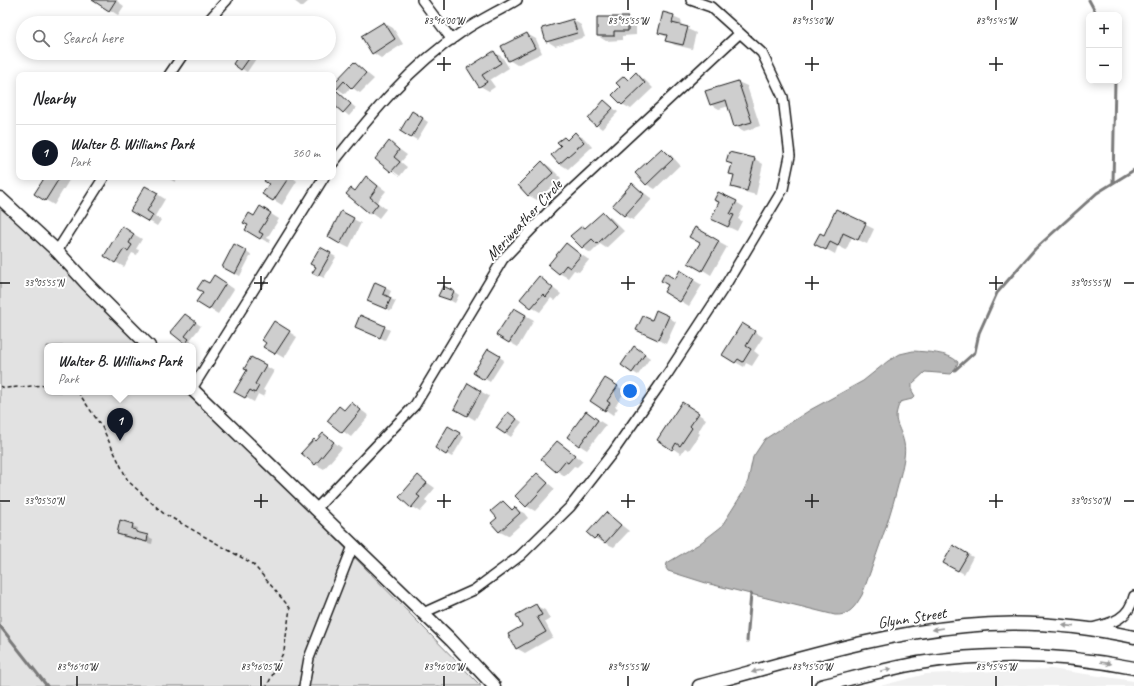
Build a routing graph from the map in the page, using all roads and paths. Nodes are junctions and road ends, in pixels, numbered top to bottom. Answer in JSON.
{"nodes":[{"id":1,"x":227,"y":0,"type":"edge"},
{"id":2,"x":422,"y":0,"type":"edge"},
{"id":3,"x":517,"y":0,"type":"edge"},
{"id":4,"x":690,"y":0,"type":"edge"},
{"id":5,"x":212,"y":16,"type":"edge"},
{"id":6,"x":740,"y":33,"type":"junction"},
{"id":7,"x":452,"y":40,"type":"junction"},
{"id":8,"x":180,"y":60,"type":"edge"},
{"id":9,"x":172,"y":72,"type":"edge"},
{"id":10,"x":336,"y":159,"type":"edge"},
{"id":11,"x":102,"y":180,"type":"edge"},
{"id":12,"x":322,"y":180,"type":"edge"},
{"id":13,"x":0,"y":198,"type":"edge"},
{"id":14,"x":57,"y":251,"type":"junction"},
{"id":15,"x":146,"y":343,"type":"edge"},
{"id":16,"x":196,"y":383,"type":"edge"},
{"id":17,"x":44,"y":385,"type":"edge"},
{"id":18,"x":0,"y":386,"type":"edge"},
{"id":19,"x":196,"y":391,"type":"edge"},
{"id":20,"x":80,"y":395,"type":"edge"},
{"id":21,"x":315,"y":510,"type":"junction"},
{"id":22,"x":353,"y":546,"type":"junction"},
{"id":23,"x":1134,"y":599,"type":"edge"},
{"id":24,"x":423,"y":613,"type":"junction"},
{"id":25,"x":1089,"y":628,"type":"junction"},
{"id":26,"x":1134,"y":637,"type":"edge"},
{"id":27,"x":1134,"y":668,"type":"edge"},
{"id":28,"x":493,"y":685,"type":"edge"},
{"id":29,"x":267,"y":686,"type":"edge"},
{"id":30,"x":304,"y":686,"type":"edge"},
{"id":31,"x":699,"y":686,"type":"edge"},
{"id":32,"x":821,"y":686,"type":"edge"}],
"edges":[{"from":1,"to":5,"type":"street"},
{"from":2,"to":7,"type":"street"},
{"from":3,"to":7,"type":"street"},
{"from":4,"to":6,"type":"street"},
{"from":6,"to":21,"type":"street","name":"Meriweather Circle"},
{"from":6,"to":24,"type":"street"},
{"from":7,"to":10,"type":"street"},
{"from":8,"to":9,"type":"street"},
{"from":11,"to":14,"type":"street"},
{"from":12,"to":16,"type":"street"},
{"from":13,"to":14,"type":"main road"},
{"from":14,"to":15,"type":"main road"},
{"from":17,"to":18,"type":"path"},
{"from":19,"to":21,"type":"main road"},
{"from":20,"to":29,"type":"path"},
{"from":21,"to":22,"type":"main road"},
{"from":22,"to":24,"type":"main road"},
{"from":22,"to":30,"type":"street"},
{"from":23,"to":25,"type":"street"},
{"from":24,"to":28,"type":"main road"},
{"from":25,"to":26,"type":"main road","name":"Glynn Street"},
{"from":25,"to":31,"type":"main road","name":"Glynn Street","one_way":true},
{"from":32,"to":27,"type":"main road","one_way":true}]}
